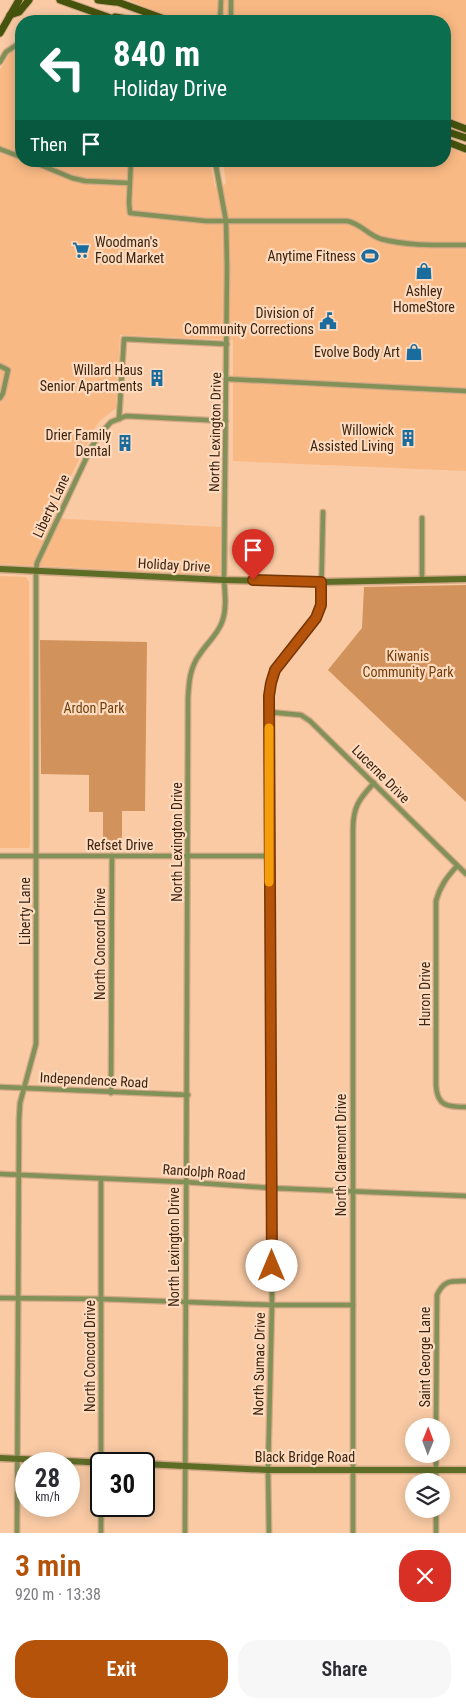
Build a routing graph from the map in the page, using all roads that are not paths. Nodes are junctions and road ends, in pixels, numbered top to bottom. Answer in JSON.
{"nodes":[{"id":1,"x":19,"y":0,"type":"edge"},
{"id":2,"x":29,"y":0,"type":"edge"},
{"id":3,"x":60,"y":0,"type":"edge"},
{"id":4,"x":98,"y":0,"type":"edge"},
{"id":5,"x":221,"y":0,"type":"edge"},
{"id":6,"x":231,"y":0,"type":"edge"},
{"id":7,"x":115,"y":1,"type":"edge"},
{"id":8,"x":10,"y":15,"type":"junction"},
{"id":9,"x":102,"y":15,"type":"edge"},
{"id":10,"x":154,"y":15,"type":"edge"},
{"id":11,"x":220,"y":15,"type":"edge"},
{"id":12,"x":231,"y":15,"type":"edge"},
{"id":13,"x":0,"y":33,"type":"edge"},
{"id":14,"x":15,"y":46,"type":"edge"},
{"id":15,"x":0,"y":62,"type":"edge"},
{"id":16,"x":451,"y":123,"type":"edge"},
{"id":17,"x":466,"y":129,"type":"edge"},
{"id":18,"x":451,"y":133,"type":"edge"},
{"id":19,"x":466,"y":138,"type":"edge"},
{"id":20,"x":451,"y":143,"type":"edge"},
{"id":21,"x":0,"y":149,"type":"edge"},
{"id":22,"x":466,"y":149,"type":"edge"},
{"id":23,"x":15,"y":155,"type":"edge"},
{"id":24,"x":45,"y":167,"type":"edge"},
{"id":25,"x":131,"y":167,"type":"edge"},
{"id":26,"x":217,"y":167,"type":"edge"},
{"id":27,"x":130,"y":183,"type":"junction"},
{"id":28,"x":226,"y":221,"type":"junction"},
{"id":29,"x":466,"y":245,"type":"edge"},
{"id":30,"x":227,"y":344,"type":"junction"},
{"id":31,"x":0,"y":366,"type":"edge"},
{"id":32,"x":227,"y":380,"type":"junction"},
{"id":33,"x":466,"y":391,"type":"edge"},
{"id":34,"x":0,"y":398,"type":"edge"},
{"id":35,"x":119,"y":419,"type":"junction"},
{"id":36,"x":226,"y":421,"type":"junction"},
{"id":37,"x":323,"y":512,"type":"dead end"},
{"id":38,"x":422,"y":518,"type":"dead end"},
{"id":39,"x":0,"y":569,"type":"edge"},
{"id":40,"x":36,"y":570,"type":"junction"},
{"id":41,"x":466,"y":579,"type":"edge"},
{"id":42,"x":224,"y":580,"type":"junction"},
{"id":43,"x":422,"y":580,"type":"junction"},
{"id":44,"x":321,"y":582,"type":"junction"},
{"id":45,"x":269,"y":712,"type":"junction"},
{"id":46,"x":374,"y":783,"type":"junction"},
{"id":47,"x":0,"y":856,"type":"edge"},
{"id":48,"x":36,"y":856,"type":"junction"},
{"id":49,"x":112,"y":856,"type":"junction"},
{"id":50,"x":269,"y":856,"type":"junction"},
{"id":51,"x":188,"y":857,"type":"junction"},
{"id":52,"x":457,"y":866,"type":"junction"},
{"id":53,"x":466,"y":874,"type":"edge"},
{"id":54,"x":0,"y":1087,"type":"edge"},
{"id":55,"x":25,"y":1088,"type":"junction"},
{"id":56,"x":111,"y":1093,"type":"junction"},
{"id":57,"x":188,"y":1096,"type":"junction"},
{"id":58,"x":466,"y":1108,"type":"edge"},
{"id":59,"x":0,"y":1174,"type":"edge"},
{"id":60,"x":18,"y":1174,"type":"junction"},
{"id":61,"x":100,"y":1178,"type":"junction"},
{"id":62,"x":185,"y":1182,"type":"junction"},
{"id":63,"x":271,"y":1188,"type":"junction"},
{"id":64,"x":352,"y":1191,"type":"junction"},
{"id":65,"x":466,"y":1196,"type":"edge"},
{"id":66,"x":466,"y":1281,"type":"edge"},
{"id":67,"x":18,"y":1297,"type":"junction"},
{"id":68,"x":0,"y":1298,"type":"edge"},
{"id":69,"x":101,"y":1298,"type":"junction"},
{"id":70,"x":185,"y":1302,"type":"junction"},
{"id":71,"x":272,"y":1305,"type":"junction"},
{"id":72,"x":352,"y":1305,"type":"junction"},
{"id":73,"x":436,"y":1418,"type":"edge"},
{"id":74,"x":17,"y":1452,"type":"edge"},
{"id":75,"x":101,"y":1452,"type":"edge"},
{"id":76,"x":0,"y":1458,"type":"edge"},
{"id":77,"x":15,"y":1458,"type":"edge"},
{"id":78,"x":436,"y":1463,"type":"edge"},
{"id":79,"x":155,"y":1465,"type":"edge"},
{"id":80,"x":185,"y":1466,"type":"junction"},
{"id":81,"x":268,"y":1470,"type":"junction"},
{"id":82,"x":353,"y":1470,"type":"junction"},
{"id":83,"x":466,"y":1470,"type":"edge"},
{"id":84,"x":436,"y":1471,"type":"junction"},
{"id":85,"x":17,"y":1517,"type":"edge"},
{"id":86,"x":101,"y":1517,"type":"edge"},
{"id":87,"x":436,"y":1518,"type":"edge"},
{"id":88,"x":17,"y":1533,"type":"edge"},
{"id":89,"x":101,"y":1533,"type":"edge"},
{"id":90,"x":185,"y":1533,"type":"edge"},
{"id":91,"x":269,"y":1533,"type":"edge"},
{"id":92,"x":353,"y":1533,"type":"edge"},
{"id":93,"x":436,"y":1533,"type":"edge"}],
"edges":[{"from":1,"to":8,"type":"main road"},
{"from":2,"to":8,"type":"main road"},
{"from":3,"to":9,"type":"main road"},
{"from":4,"to":7,"type":"main road"},
{"from":5,"to":11,"type":"street"},
{"from":6,"to":12,"type":"street"},
{"from":7,"to":10,"type":"main road"},
{"from":8,"to":13,"type":"main road"},
{"from":14,"to":15,"type":"street"},
{"from":16,"to":17,"type":"main road"},
{"from":18,"to":19,"type":"main road"},
{"from":20,"to":22,"type":"main road"},
{"from":21,"to":23,"type":"street"},
{"from":24,"to":27,"type":"street"},
{"from":25,"to":27,"type":"street"},
{"from":26,"to":28,"type":"street","name":"North Lexington Drive"},
{"from":27,"to":28,"type":"street"},
{"from":28,"to":29,"type":"street"},
{"from":28,"to":30,"type":"street","name":"North Lexington Drive"},
{"from":30,"to":32,"type":"street","name":"North Lexington Drive"},
{"from":30,"to":35,"type":"street"},
{"from":31,"to":34,"type":"street"},
{"from":32,"to":33,"type":"street"},
{"from":32,"to":36,"type":"street","name":"North Lexington Drive"},
{"from":35,"to":36,"type":"street"},
{"from":35,"to":40,"type":"street","name":"Liberty Lane"},
{"from":36,"to":42,"type":"street","name":"North Lexington Drive"},
{"from":37,"to":44,"type":"street","name":"North Sumac Drive"},
{"from":38,"to":43,"type":"street"},
{"from":39,"to":40,"type":"street","name":"Holiday Drive"},
{"from":40,"to":42,"type":"street","name":"Holiday Drive"},
{"from":40,"to":48,"type":"street","name":"Liberty Lane"},
{"from":41,"to":43,"type":"street","name":"Holiday Drive"},
{"from":42,"to":44,"type":"street","name":"Holiday Drive"},
{"from":42,"to":51,"type":"street","name":"North Lexington Drive"},
{"from":43,"to":44,"type":"street","name":"Holiday Drive"},
{"from":44,"to":45,"type":"street","name":"North Sumac Drive"},
{"from":45,"to":46,"type":"street","name":"Lucerne Drive"},
{"from":45,"to":50,"type":"street","name":"North Sumac Drive"},
{"from":46,"to":52,"type":"street","name":"Lucerne Drive"},
{"from":46,"to":64,"type":"street","name":"North Claremont Drive"},
{"from":47,"to":48,"type":"street","name":"Refset Drive"},
{"from":48,"to":49,"type":"street","name":"Refset Drive"},
{"from":48,"to":55,"type":"street","name":"Liberty Lane"},
{"from":49,"to":51,"type":"street","name":"Refset Drive"},
{"from":49,"to":56,"type":"street","name":"North Concord Drive"},
{"from":50,"to":51,"type":"street","name":"Refset Drive"},
{"from":50,"to":63,"type":"street","name":"North Sumac Drive"},
{"from":51,"to":57,"type":"street","name":"North Lexington Drive"},
{"from":52,"to":53,"type":"street","name":"Lucerne Drive"},
{"from":52,"to":58,"type":"street","name":"Huron Drive"},
{"from":54,"to":55,"type":"street","name":"Independence Road"},
{"from":55,"to":56,"type":"street","name":"Independence Road"},
{"from":55,"to":60,"type":"street","name":"Liberty Lane"},
{"from":56,"to":57,"type":"street","name":"Independence Road"},
{"from":57,"to":62,"type":"street","name":"North Lexington Drive"},
{"from":59,"to":60,"type":"street","name":"Randolph Road"},
{"from":60,"to":61,"type":"street","name":"Randolph Road"},
{"from":60,"to":67,"type":"street","name":"Liberty Lane"},
{"from":61,"to":62,"type":"street","name":"Randolph Road"},
{"from":61,"to":69,"type":"street","name":"North Concord Drive"},
{"from":62,"to":63,"type":"street","name":"Randolph Road"},
{"from":62,"to":70,"type":"street","name":"North Lexington Drive"},
{"from":63,"to":64,"type":"street","name":"Randolph Road"},
{"from":63,"to":71,"type":"street","name":"North Sumac Drive"},
{"from":64,"to":65,"type":"street","name":"Randolph Road"},
{"from":64,"to":72,"type":"street","name":"North Claremont Drive"},
{"from":66,"to":73,"type":"street","name":"Saint George Lane"},
{"from":67,"to":68,"type":"street"},
{"from":67,"to":69,"type":"street"},
{"from":67,"to":74,"type":"street","name":"Liberty Lane"},
{"from":69,"to":70,"type":"street"},
{"from":69,"to":75,"type":"street","name":"North Concord Drive"},
{"from":70,"to":71,"type":"street"},
{"from":70,"to":80,"type":"street","name":"North Lexington Drive"},
{"from":71,"to":72,"type":"street"},
{"from":71,"to":81,"type":"street","name":"North Sumac Drive"},
{"from":72,"to":82,"type":"street","name":"North Claremont Drive"},
{"from":76,"to":77,"type":"street"},
{"from":78,"to":84,"type":"street"},
{"from":79,"to":80,"type":"street","name":"Black Bridge Road"},
{"from":80,"to":81,"type":"street","name":"Black Bridge Road"},
{"from":80,"to":90,"type":"street","name":"North Lexington Drive"},
{"from":81,"to":82,"type":"street","name":"Black Bridge Road"},
{"from":81,"to":91,"type":"street","name":"North Sumac Drive"},
{"from":82,"to":84,"type":"street","name":"Black Bridge Road"},
{"from":82,"to":92,"type":"street","name":"North Claremont Drive"},
{"from":83,"to":84,"type":"street","name":"Black Bridge Road"},
{"from":85,"to":88,"type":"street","name":"Liberty Lane"},
{"from":86,"to":89,"type":"street","name":"North Concord Drive"},
{"from":87,"to":93,"type":"street"}]}
